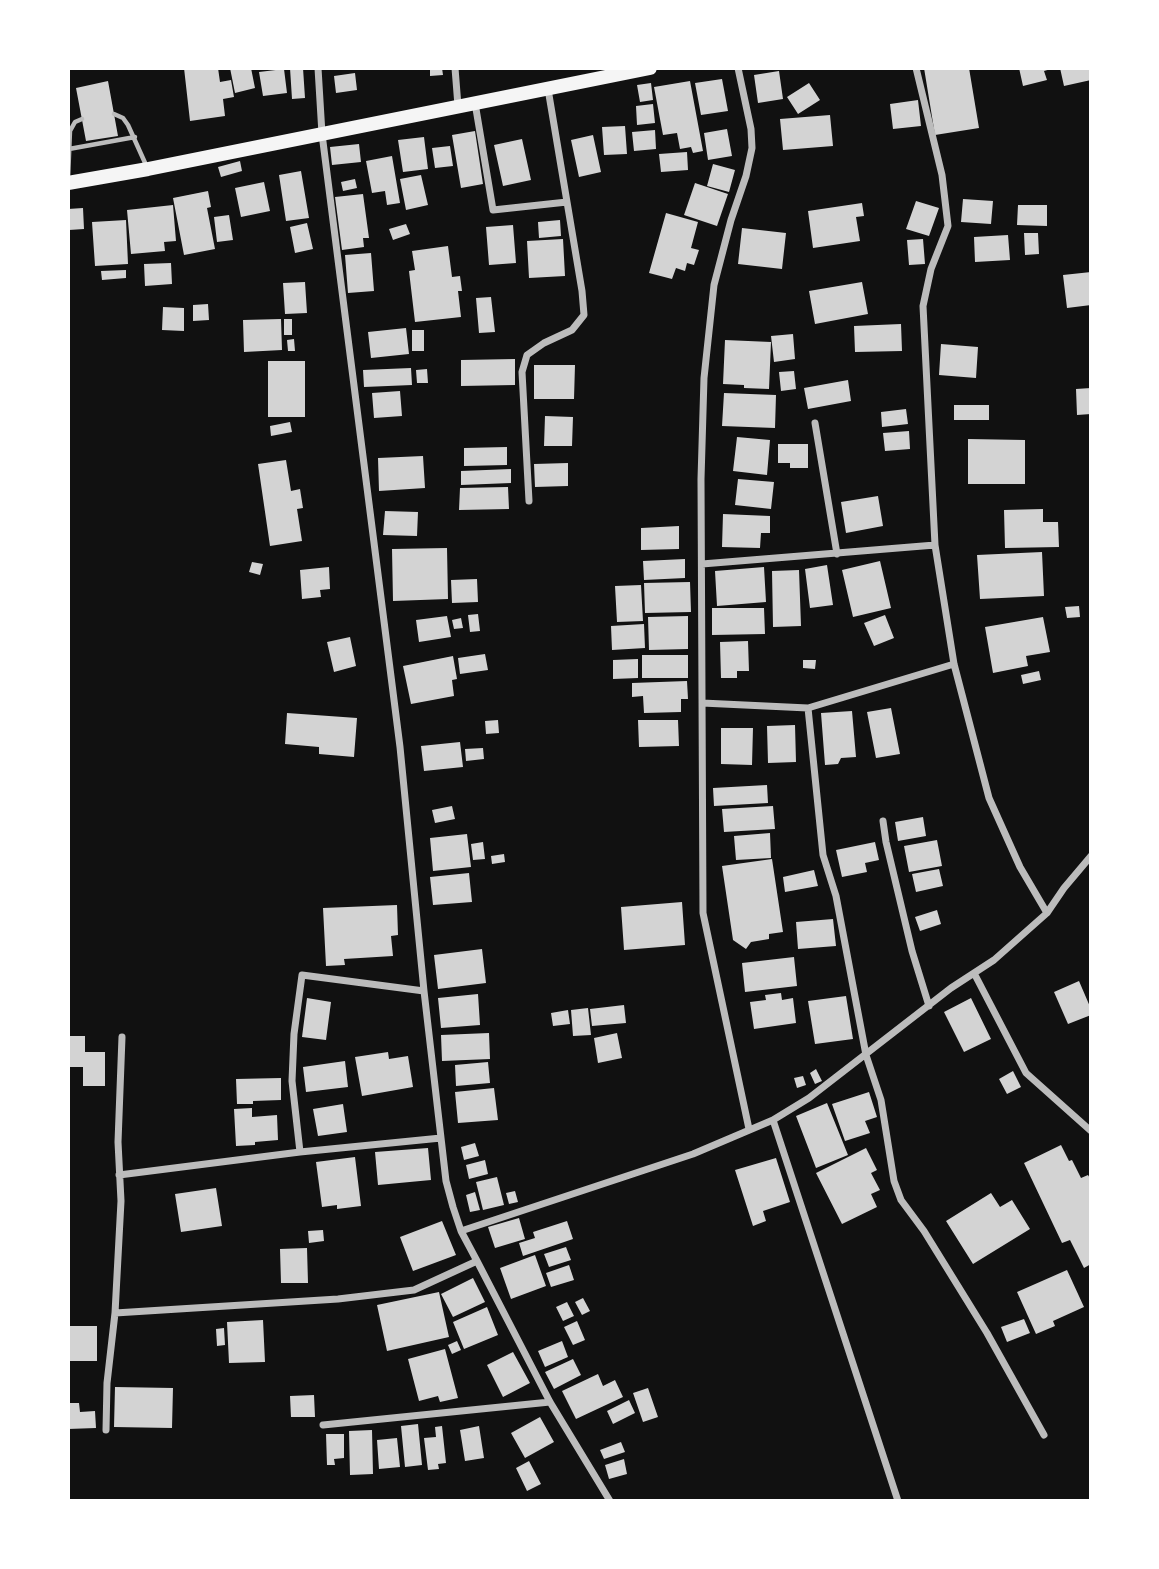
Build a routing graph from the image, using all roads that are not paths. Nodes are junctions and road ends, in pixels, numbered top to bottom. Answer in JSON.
{"nodes":[{"id":1,"x":318,"y":68,"type":"edge"},
{"id":2,"x":455,"y":68,"type":"edge"},
{"id":3,"x":650,"y":68,"type":"edge"},
{"id":4,"x":738,"y":68,"type":"edge"},
{"id":5,"x":916,"y":68,"type":"edge"},
{"id":6,"x":548,"y":89,"type":"junction"},
{"id":7,"x":475,"y":103,"type":"junction"},
{"id":8,"x":458,"y":107,"type":"junction"},
{"id":9,"x":114,"y":114,"type":"dead end"},
{"id":10,"x":82,"y":119,"type":"dead end"},
{"id":11,"x":322,"y":134,"type":"junction"},
{"id":12,"x":135,"y":137,"type":"junction"},
{"id":13,"x":69,"y":149,"type":"edge"},
{"id":14,"x":148,"y":169,"type":"junction"},
{"id":15,"x":68,"y":181,"type":"edge"},
{"id":16,"x":567,"y":202,"type":"junction"},
{"id":17,"x":815,"y":423,"type":"dead end"},
{"id":18,"x":529,"y":501,"type":"dead end"},
{"id":19,"x":935,"y":545,"type":"junction"},
{"id":20,"x":837,"y":554,"type":"junction"},
{"id":21,"x":702,"y":564,"type":"junction"},
{"id":22,"x":954,"y":664,"type":"junction"},
{"id":23,"x":702,"y":704,"type":"junction"},
{"id":24,"x":808,"y":708,"type":"junction"},
{"id":25,"x":883,"y":821,"type":"dead end"},
{"id":26,"x":1091,"y":856,"type":"edge"},
{"id":27,"x":1047,"y":913,"type":"junction"},
{"id":28,"x":974,"y":973,"type":"junction"},
{"id":29,"x":424,"y":991,"type":"junction"},
{"id":30,"x":929,"y":1006,"type":"junction"},
{"id":31,"x":122,"y":1037,"type":"dead end"},
{"id":32,"x":866,"y":1055,"type":"junction"},
{"id":33,"x":773,"y":1120,"type":"junction"},
{"id":34,"x":749,"y":1129,"type":"junction"},
{"id":35,"x":1091,"y":1131,"type":"edge"},
{"id":36,"x":441,"y":1138,"type":"junction"},
{"id":37,"x":300,"y":1152,"type":"junction"},
{"id":38,"x":119,"y":1175,"type":"junction"},
{"id":39,"x":461,"y":1231,"type":"junction"},
{"id":40,"x":477,"y":1261,"type":"junction"},
{"id":41,"x":115,"y":1313,"type":"junction"},
{"id":42,"x":550,"y":1402,"type":"junction"},
{"id":43,"x":323,"y":1425,"type":"dead end"},
{"id":44,"x":106,"y":1430,"type":"dead end"},
{"id":45,"x":1044,"y":1435,"type":"dead end"},
{"id":46,"x":610,"y":1501,"type":"edge"},
{"id":47,"x":898,"y":1501,"type":"edge"}],
"edges":[{"from":1,"to":11,"type":"street"},
{"from":2,"to":8,"type":"street"},
{"from":3,"to":6,"type":"main road"},
{"from":4,"to":21,"type":"street"},
{"from":5,"to":19,"type":"street"},
{"from":6,"to":7,"type":"main road"},
{"from":6,"to":16,"type":"street"},
{"from":7,"to":8,"type":"main road"},
{"from":7,"to":16,"type":"street"},
{"from":8,"to":11,"type":"main road"},
{"from":9,"to":12,"type":"lane"},
{"from":10,"to":13,"type":"lane"},
{"from":11,"to":14,"type":"main road"},
{"from":11,"to":29,"type":"street"},
{"from":12,"to":13,"type":"lane"},
{"from":12,"to":14,"type":"lane"},
{"from":13,"to":15,"type":"lane"},
{"from":14,"to":15,"type":"main road"},
{"from":16,"to":18,"type":"street"},
{"from":17,"to":20,"type":"street"},
{"from":19,"to":20,"type":"street"},
{"from":19,"to":22,"type":"street"},
{"from":20,"to":21,"type":"street"},
{"from":21,"to":23,"type":"street"},
{"from":22,"to":24,"type":"street"},
{"from":22,"to":27,"type":"street"},
{"from":23,"to":24,"type":"street"},
{"from":23,"to":34,"type":"street"},
{"from":24,"to":32,"type":"street"},
{"from":25,"to":30,"type":"street"},
{"from":26,"to":27,"type":"street"},
{"from":27,"to":28,"type":"street"},
{"from":28,"to":30,"type":"street"},
{"from":28,"to":35,"type":"street"},
{"from":29,"to":36,"type":"street"},
{"from":29,"to":37,"type":"street"},
{"from":30,"to":32,"type":"street"},
{"from":31,"to":38,"type":"street"},
{"from":32,"to":33,"type":"street"},
{"from":32,"to":45,"type":"street"},
{"from":33,"to":34,"type":"street"},
{"from":33,"to":47,"type":"street"},
{"from":34,"to":39,"type":"street"},
{"from":36,"to":37,"type":"street"},
{"from":36,"to":39,"type":"street"},
{"from":37,"to":38,"type":"street"},
{"from":38,"to":41,"type":"street"},
{"from":39,"to":40,"type":"street"},
{"from":40,"to":41,"type":"street"},
{"from":40,"to":42,"type":"street"},
{"from":41,"to":44,"type":"street"},
{"from":42,"to":43,"type":"street"},
{"from":42,"to":46,"type":"street"}]}
